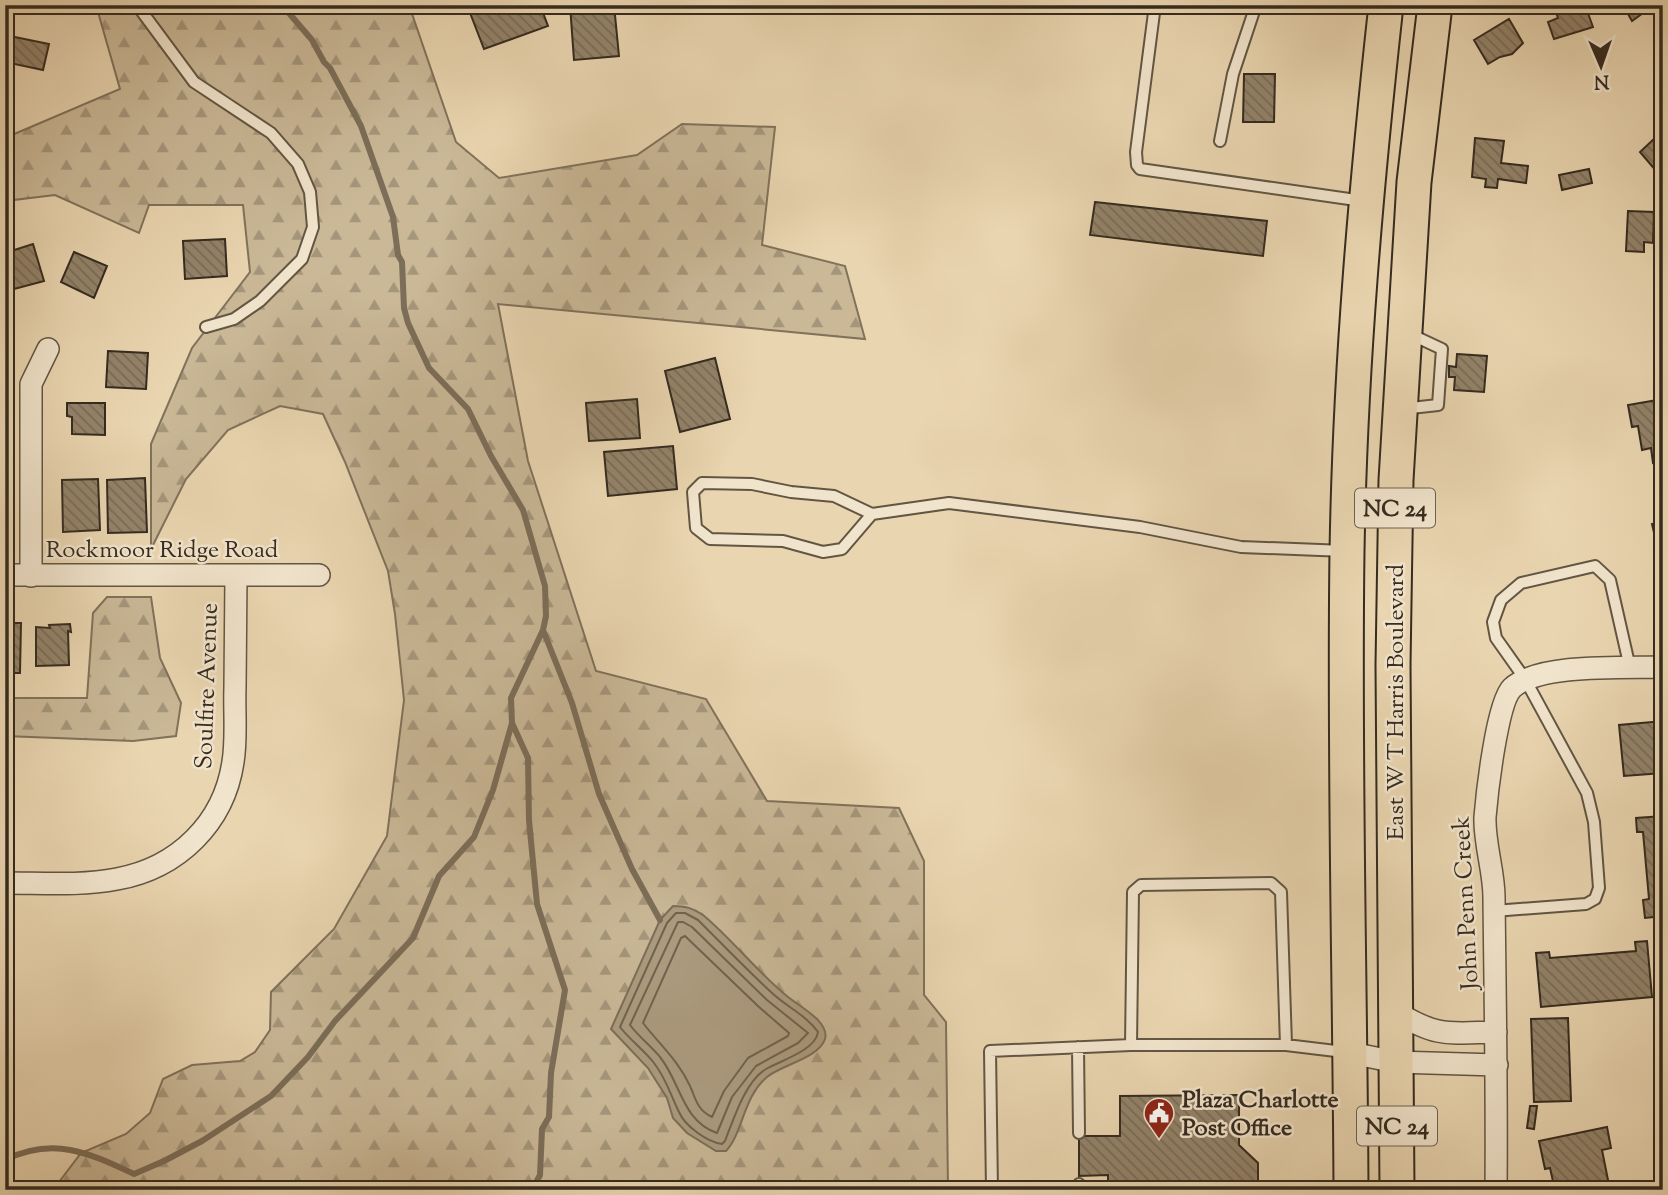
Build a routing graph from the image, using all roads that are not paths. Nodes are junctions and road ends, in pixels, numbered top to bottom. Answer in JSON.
{"nodes":[{"id":1,"x":137,"y":5,"type":"edge"},
{"id":2,"x":1155,"y":5,"type":"edge"},
{"id":3,"x":1256,"y":5,"type":"edge"},
{"id":4,"x":1386,"y":5,"type":"edge"},
{"id":5,"x":1412,"y":5,"type":"edge"},
{"id":6,"x":1435,"y":5,"type":"edge"},
{"id":7,"x":1424,"y":96,"type":"junction"},
{"id":8,"x":1220,"y":141,"type":"dead end"},
{"id":9,"x":1365,"y":201,"type":"junction"},
{"id":10,"x":206,"y":327,"type":"dead end"},
{"id":11,"x":48,"y":349,"type":"dead end"},
{"id":12,"x":872,"y":514,"type":"junction"},
{"id":13,"x":1347,"y":551,"type":"junction"},
{"id":14,"x":5,"y":575,"type":"edge"},
{"id":15,"x":236,"y":575,"type":"junction"},
{"id":16,"x":319,"y":575,"type":"dead end"},
{"id":17,"x":31,"y":576,"type":"junction"},
{"id":18,"x":1663,"y":667,"type":"edge"},
{"id":19,"x":1630,"y":668,"type":"junction"},
{"id":20,"x":1525,"y":679,"type":"junction"},
{"id":21,"x":5,"y":883,"type":"edge"},
{"id":22,"x":1494,"y":911,"type":"junction"},
{"id":23,"x":1396,"y":1012,"type":"junction"},
{"id":24,"x":1496,"y":1032,"type":"junction"},
{"id":25,"x":1131,"y":1045,"type":"junction"},
{"id":26,"x":1286,"y":1045,"type":"junction"},
{"id":27,"x":1078,"y":1047,"type":"junction"},
{"id":28,"x":1351,"y":1053,"type":"junction"},
{"id":29,"x":1396,"y":1062,"type":"junction"},
{"id":30,"x":1497,"y":1065,"type":"junction"},
{"id":31,"x":1079,"y":1133,"type":"dead end"},
{"id":32,"x":992,"y":1190,"type":"edge"},
{"id":33,"x":1351,"y":1190,"type":"edge"},
{"id":34,"x":1397,"y":1190,"type":"edge"},
{"id":35,"x":1496,"y":1190,"type":"edge"}],
"edges":[{"from":1,"to":10,"type":"lane"},
{"from":2,"to":9,"type":"lane"},
{"from":3,"to":8,"type":"lane"},
{"from":4,"to":9,"type":"main road","name":"East W T Harris Boulevard","number":"NC 24"},
{"from":5,"to":7,"type":"main road"},
{"from":6,"to":7,"type":"main road","name":"East W T Harris Boulevard","number":"NC 24"},
{"from":7,"to":23,"type":"main road","name":"East W T Harris Boulevard","number":"NC 24"},
{"from":9,"to":13,"type":"main road","name":"East W T Harris Boulevard","number":"NC 24"},
{"from":11,"to":17,"type":"street"},
{"from":12,"to":12,"type":"lane"},
{"from":12,"to":13,"type":"lane"},
{"from":13,"to":28,"type":"main road","name":"East W T Harris Boulevard","number":"NC 24"},
{"from":14,"to":17,"type":"street","name":"Rockmoor Ridge Road"},
{"from":15,"to":16,"type":"street","name":"Rockmoor Ridge Road"},
{"from":15,"to":17,"type":"street","name":"Rockmoor Ridge Road"},
{"from":15,"to":21,"type":"street","name":"Soulfire Avenue"},
{"from":18,"to":19,"type":"street"},
{"from":19,"to":20,"type":"street"},
{"from":19,"to":20,"type":"lane"},
{"from":20,"to":22,"type":"street","name":"John Penn Creek"},
{"from":20,"to":22,"type":"lane"},
{"from":22,"to":24,"type":"street","name":"John Penn Creek"},
{"from":23,"to":24,"type":"street"},
{"from":23,"to":29,"type":"main road","name":"East W T Harris Boulevard","number":"NC 24"},
{"from":24,"to":30,"type":"street","name":"John Penn Creek"},
{"from":25,"to":26,"type":"lane"},
{"from":25,"to":26,"type":"lane"},
{"from":25,"to":27,"type":"lane"},
{"from":26,"to":28,"type":"lane"},
{"from":27,"to":31,"type":"lane"},
{"from":27,"to":32,"type":"lane"},
{"from":28,"to":29,"type":"street"},
{"from":28,"to":33,"type":"main road","name":"East W T Harris Boulevard","number":"NC 24"},
{"from":29,"to":30,"type":"street"},
{"from":29,"to":34,"type":"main road","name":"East W T Harris Boulevard","number":"NC 24"},
{"from":30,"to":35,"type":"street","name":"John Penn Creek"}]}
